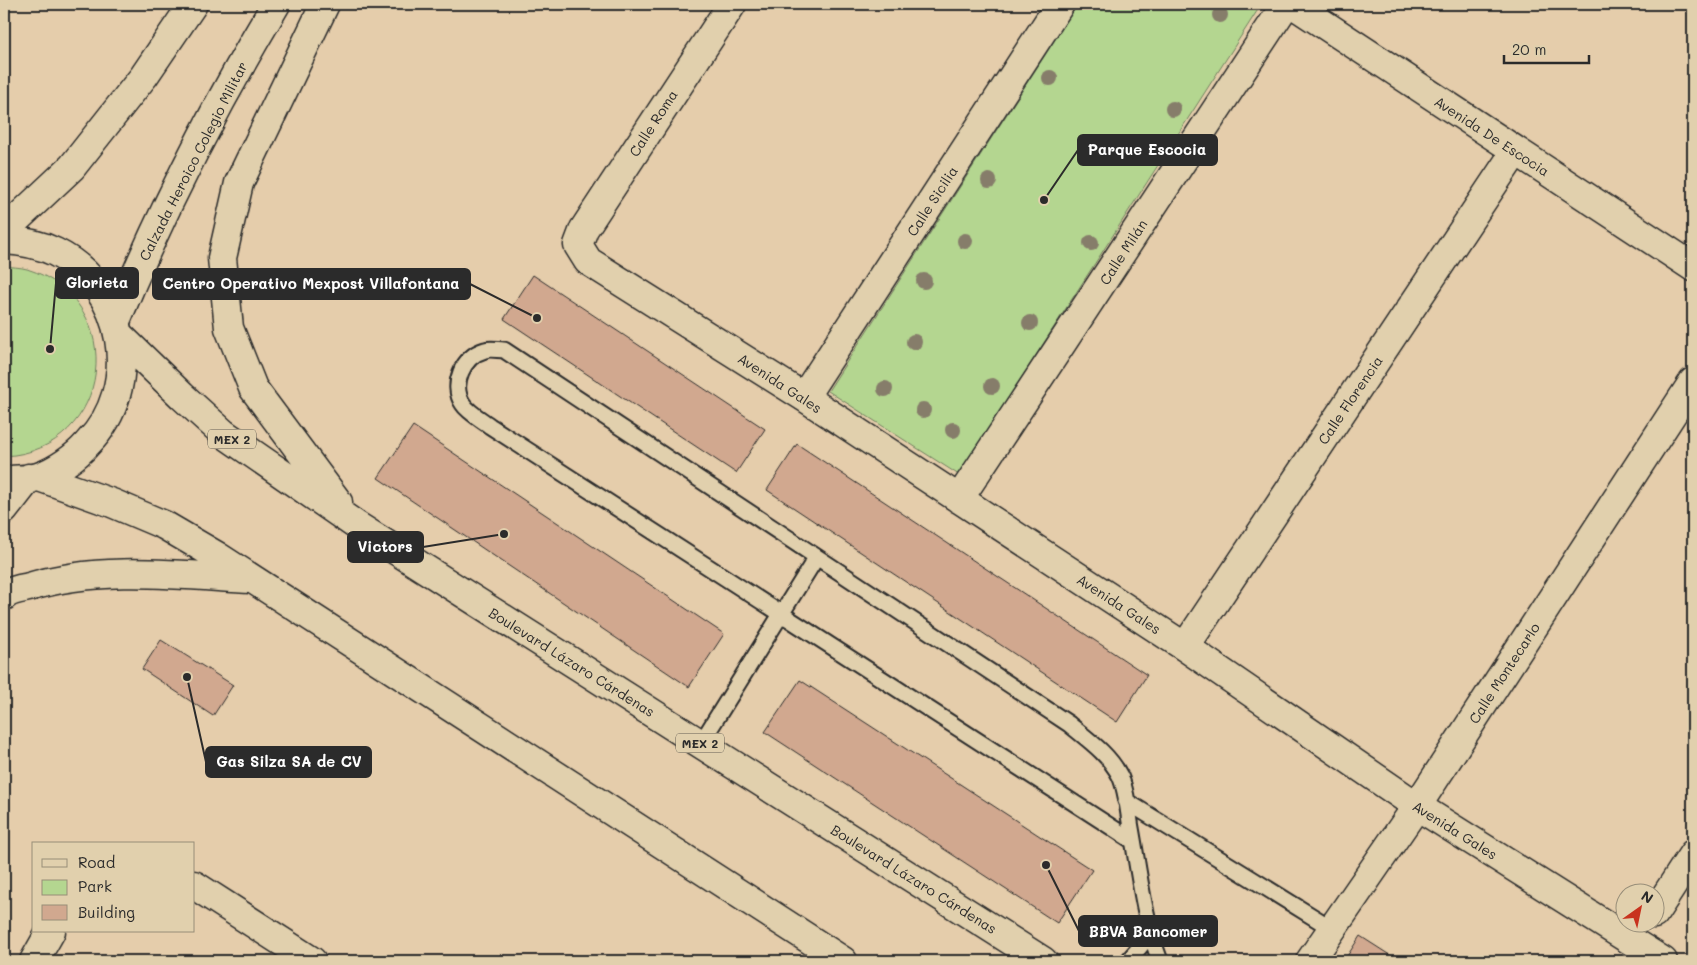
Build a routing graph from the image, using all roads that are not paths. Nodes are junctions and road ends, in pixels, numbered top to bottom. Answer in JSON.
{"nodes":[{"id":1,"x":193,"y":4,"type":"edge"},
{"id":2,"x":276,"y":4,"type":"edge"},
{"id":3,"x":325,"y":4,"type":"edge"},
{"id":4,"x":732,"y":4,"type":"edge"},
{"id":5,"x":1060,"y":4,"type":"edge"},
{"id":6,"x":1286,"y":4,"type":"edge"},
{"id":7,"x":1293,"y":4,"type":"edge"},
{"id":8,"x":1515,"y":152,"type":"junction"},
{"id":9,"x":4,"y":231,"type":"edge"},
{"id":10,"x":4,"y":240,"type":"edge"},
{"id":11,"x":578,"y":245,"type":"joint"},
{"id":12,"x":1693,"y":268,"type":"edge"},
{"id":13,"x":118,"y":329,"type":"junction"},
{"id":14,"x":1693,"y":382,"type":"edge"},
{"id":15,"x":804,"y":397,"type":"junction"},
{"id":16,"x":24,"y":478,"type":"edge"},
{"id":17,"x":959,"y":500,"type":"junction"},
{"id":18,"x":4,"y":510,"type":"edge"},
{"id":19,"x":356,"y":525,"type":"junction"},
{"id":20,"x":816,"y":558,"type":"junction"},
{"id":21,"x":256,"y":579,"type":"junction"},
{"id":22,"x":4,"y":596,"type":"edge"},
{"id":23,"x":782,"y":615,"type":"junction"},
{"id":24,"x":1185,"y":647,"type":"junction"},
{"id":25,"x":701,"y":743,"type":"junction"},
{"id":26,"x":1126,"y":801,"type":"junction"},
{"id":27,"x":1417,"y":806,"type":"junction"},
{"id":28,"x":1134,"y":842,"type":"junction"},
{"id":29,"x":1693,"y":854,"type":"edge"},
{"id":30,"x":195,"y":886,"type":"edge"},
{"id":31,"x":1664,"y":899,"type":"edge"},
{"id":32,"x":1331,"y":928,"type":"junction"},
{"id":33,"x":50,"y":932,"type":"edge"},
{"id":34,"x":1642,"y":933,"type":"edge"},
{"id":35,"x":1150,"y":935,"type":"junction"},
{"id":36,"x":34,"y":961,"type":"edge"},
{"id":37,"x":312,"y":961,"type":"edge"},
{"id":38,"x":843,"y":961,"type":"edge"},
{"id":39,"x":1044,"y":961,"type":"edge"},
{"id":40,"x":1128,"y":961,"type":"edge"},
{"id":41,"x":1160,"y":961,"type":"edge"},
{"id":42,"x":1310,"y":961,"type":"edge"},
{"id":43,"x":1663,"y":961,"type":"edge"}],
"edges":[{"from":1,"to":9,"type":"street"},
{"from":2,"to":13,"type":"street","name":"Calzada Heroico Colegio Militar"},
{"from":3,"to":19,"type":"street"},
{"from":4,"to":11,"type":"street","name":"Calle Roma"},
{"from":5,"to":15,"type":"street","name":"Calle Sicilia"},
{"from":6,"to":17,"type":"street","name":"Calle Milán"},
{"from":7,"to":8,"type":"street","name":"Avenida De Escocia"},
{"from":8,"to":12,"type":"street","name":"Avenida De Escocia"},
{"from":8,"to":24,"type":"street","name":"Calle Florencia"},
{"from":10,"to":13,"type":"street","number":"MEX 2"},
{"from":11,"to":15,"type":"street","name":"Avenida Gales"},
{"from":13,"to":16,"type":"street","number":"MEX 2"},
{"from":13,"to":19,"type":"street","name":"Boulevard Lázaro Cárdenas","number":"MEX 2"},
{"from":14,"to":27,"type":"street","name":"Calle Montecarlo"},
{"from":15,"to":17,"type":"street","name":"Avenida Gales"},
{"from":16,"to":18,"type":"street"},
{"from":16,"to":21,"type":"street"},
{"from":17,"to":24,"type":"street","name":"Avenida Gales"},
{"from":19,"to":25,"type":"street","name":"Boulevard Lázaro Cárdenas","number":"MEX 2"},
{"from":20,"to":23,"type":"lane"},
{"from":20,"to":23,"type":"lane"},
{"from":20,"to":26,"type":"lane"},
{"from":21,"to":22,"type":"street"},
{"from":21,"to":38,"type":"street"},
{"from":23,"to":25,"type":"lane"},
{"from":23,"to":28,"type":"lane"},
{"from":24,"to":27,"type":"street","name":"Avenida Gales"},
{"from":25,"to":39,"type":"street","name":"Boulevard Lázaro Cárdenas","number":"MEX 2"},
{"from":26,"to":28,"type":"lane"},
{"from":26,"to":32,"type":"lane"},
{"from":27,"to":32,"type":"street","name":"Calle Montecarlo"},
{"from":27,"to":34,"type":"street","name":"Avenida Gales"},
{"from":28,"to":35,"type":"lane"},
{"from":29,"to":31,"type":"street"},
{"from":30,"to":37,"type":"street"},
{"from":32,"to":42,"type":"street","name":"Calle Montecarlo"},
{"from":33,"to":36,"type":"street"},
{"from":34,"to":43,"type":"street","name":"Avenida Gales"},
{"from":35,"to":40,"type":"lane"},
{"from":35,"to":41,"type":"lane"}]}
